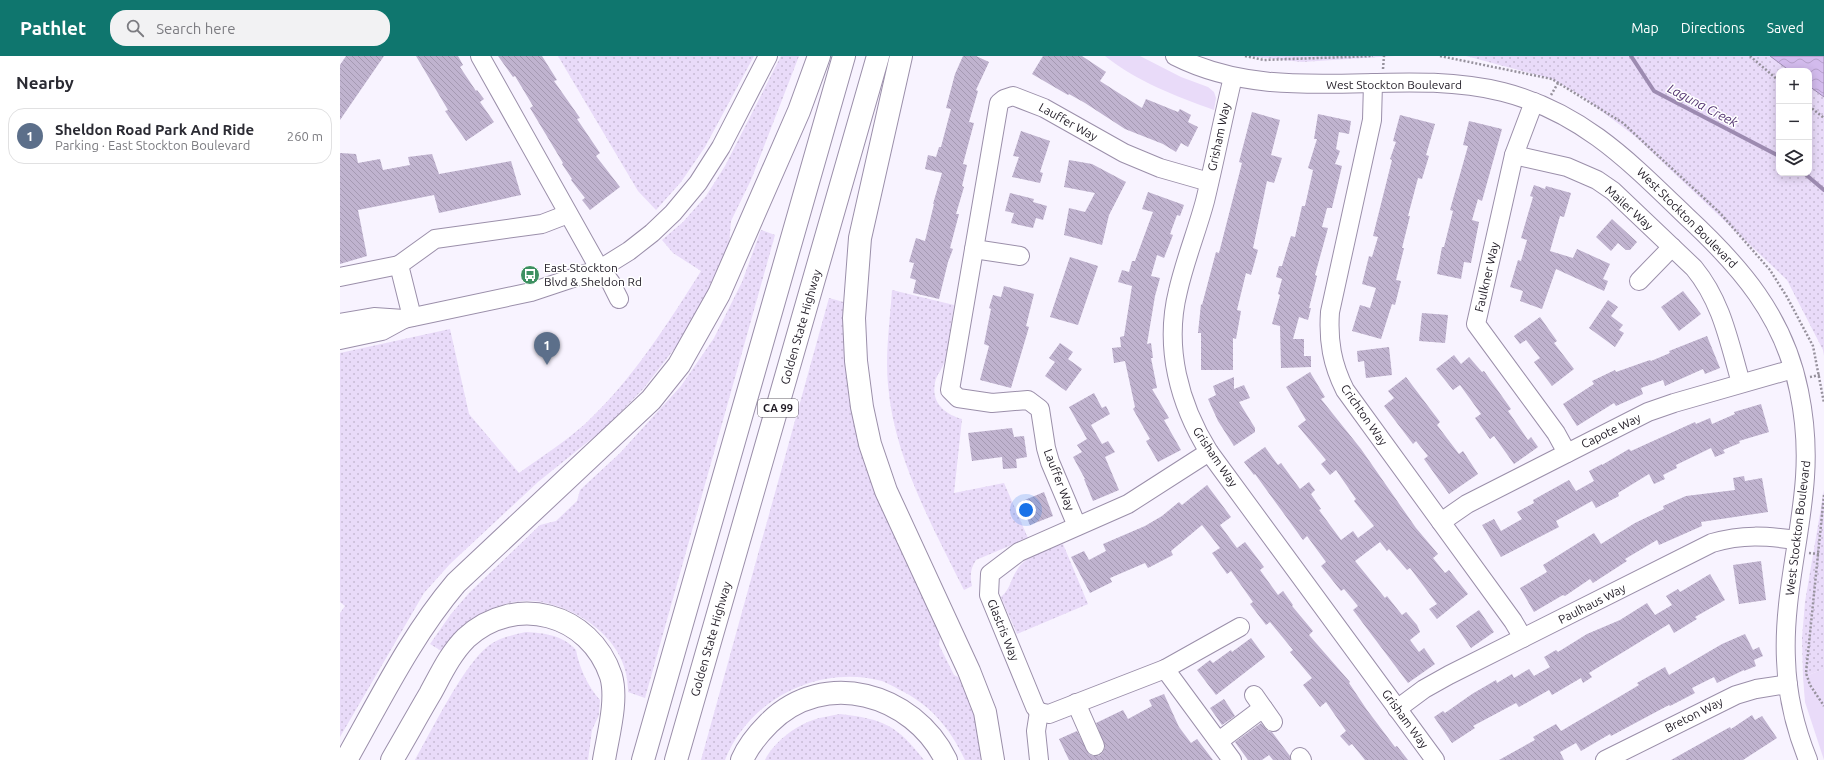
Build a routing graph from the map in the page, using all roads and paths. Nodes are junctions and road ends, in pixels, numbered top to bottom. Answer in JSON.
{"nodes":[{"id":1,"x":480,"y":56,"type":"edge"},
{"id":2,"x":768,"y":56,"type":"edge"},
{"id":3,"x":819,"y":56,"type":"edge"},
{"id":4,"x":844,"y":56,"type":"edge"},
{"id":5,"x":878,"y":56,"type":"edge"},
{"id":6,"x":901,"y":56,"type":"edge"},
{"id":7,"x":1175,"y":56,"type":"edge"},
{"id":8,"x":1245,"y":56,"type":"edge"},
{"id":9,"x":1373,"y":56,"type":"edge"},
{"id":10,"x":1750,"y":56,"type":"edge"},
{"id":11,"x":1232,"y":77,"type":"junction"},
{"id":12,"x":1776,"y":78,"type":"edge"},
{"id":13,"x":1373,"y":84,"type":"junction"},
{"id":14,"x":1534,"y":102,"type":"junction"},
{"id":15,"x":1812,"y":108,"type":"edge"},
{"id":16,"x":1824,"y":118,"type":"edge"},
{"id":17,"x":1514,"y":155,"type":"junction"},
{"id":18,"x":1209,"y":182,"type":"junction"},
{"id":19,"x":568,"y":214,"type":"junction"},
{"id":20,"x":1672,"y":247,"type":"junction"},
{"id":21,"x":974,"y":249,"type":"junction"},
{"id":22,"x":1020,"y":256,"type":"dead end"},
{"id":23,"x":399,"y":265,"type":"junction"},
{"id":24,"x":600,"y":269,"type":"junction"},
{"id":25,"x":340,"y":277,"type":"edge"},
{"id":26,"x":1639,"y":281,"type":"dead end"},
{"id":27,"x":620,"y":299,"type":"dead end"},
{"id":28,"x":408,"y":318,"type":"junction"},
{"id":29,"x":340,"y":323,"type":"edge"},
{"id":30,"x":340,"y":340,"type":"edge"},
{"id":31,"x":1793,"y":369,"type":"junction"},
{"id":32,"x":1741,"y":383,"type":"junction"},
{"id":33,"x":1209,"y":452,"type":"junction"},
{"id":34,"x":1567,"y":453,"type":"junction"},
{"id":35,"x":1824,"y":495,"type":"edge"},
{"id":36,"x":1441,"y":522,"type":"junction"},
{"id":37,"x":1077,"y":526,"type":"junction"},
{"id":38,"x":1797,"y":540,"type":"junction"},
{"id":39,"x":1240,"y":627,"type":"dead end"},
{"id":40,"x":1523,"y":638,"type":"junction"},
{"id":41,"x":1165,"y":669,"type":"junction"},
{"id":42,"x":1788,"y":684,"type":"junction"},
{"id":43,"x":1076,"y":703,"type":"junction"},
{"id":44,"x":1824,"y":706,"type":"edge"},
{"id":45,"x":1398,"y":709,"type":"junction"},
{"id":46,"x":1039,"y":712,"type":"junction"},
{"id":47,"x":1273,"y":722,"type":"dead end"},
{"id":48,"x":413,"y":724,"type":"junction"},
{"id":49,"x":1094,"y":746,"type":"dead end"},
{"id":50,"x":1225,"y":754,"type":"edge"},
{"id":51,"x":346,"y":760,"type":"edge"},
{"id":52,"x":392,"y":760,"type":"edge"},
{"id":53,"x":404,"y":760,"type":"edge"},
{"id":54,"x":604,"y":760,"type":"edge"},
{"id":55,"x":643,"y":760,"type":"edge"},
{"id":56,"x":676,"y":760,"type":"edge"},
{"id":57,"x":742,"y":760,"type":"edge"},
{"id":58,"x":946,"y":760,"type":"edge"},
{"id":59,"x":993,"y":760,"type":"edge"},
{"id":60,"x":1039,"y":760,"type":"edge"},
{"id":61,"x":1435,"y":760,"type":"edge"},
{"id":62,"x":1605,"y":760,"type":"edge"},
{"id":63,"x":1808,"y":760,"type":"edge"}],
"edges":[{"from":1,"to":19,"type":"street"},
{"from":2,"to":24,"type":"street"},
{"from":3,"to":51,"type":"highway"},
{"from":4,"to":55,"type":"highway","number":"CA 99"},
{"from":5,"to":56,"type":"highway","name":"Golden State Highway","number":"CA 99"},
{"from":6,"to":59,"type":"highway"},
{"from":7,"to":11,"type":"street","name":"West Stockton Boulevard"},
{"from":8,"to":9,"type":"path"},
{"from":10,"to":12,"type":"path"},
{"from":11,"to":13,"type":"street","name":"West Stockton Boulevard"},
{"from":11,"to":18,"type":"street","name":"Grisham Way"},
{"from":13,"to":14,"type":"street","name":"West Stockton Boulevard"},
{"from":13,"to":36,"type":"street","name":"Crichton Way"},
{"from":14,"to":17,"type":"street","name":"Faulkner Way"},
{"from":14,"to":31,"type":"street","name":"West Stockton Boulevard"},
{"from":15,"to":16,"type":"path"},
{"from":17,"to":20,"type":"street","name":"Mailer Way"},
{"from":17,"to":34,"type":"street","name":"Faulkner Way"},
{"from":18,"to":21,"type":"street","name":"Lauffer Way"},
{"from":18,"to":33,"type":"street","name":"Grisham Way"},
{"from":19,"to":23,"type":"street"},
{"from":19,"to":24,"type":"street"},
{"from":20,"to":26,"type":"street"},
{"from":20,"to":32,"type":"street","name":"Mailer Way"},
{"from":21,"to":22,"type":"street"},
{"from":21,"to":37,"type":"street","name":"Lauffer Way"},
{"from":23,"to":25,"type":"street"},
{"from":23,"to":28,"type":"street"},
{"from":24,"to":27,"type":"street"},
{"from":24,"to":28,"type":"street"},
{"from":28,"to":29,"type":"street"},
{"from":28,"to":30,"type":"street"},
{"from":31,"to":32,"type":"street","name":"Capote Way"},
{"from":31,"to":38,"type":"street","name":"West Stockton Boulevard"},
{"from":32,"to":34,"type":"street","name":"Capote Way"},
{"from":33,"to":37,"type":"street","name":"Glastris Way"},
{"from":33,"to":45,"type":"street","name":"Grisham Way"},
{"from":34,"to":36,"type":"street","name":"Capote Way"},
{"from":35,"to":44,"type":"path"},
{"from":36,"to":40,"type":"street","name":"Crichton Way"},
{"from":37,"to":46,"type":"street","name":"Glastris Way"},
{"from":38,"to":40,"type":"street","name":"Paulhaus Way"},
{"from":38,"to":42,"type":"street","name":"West Stockton Boulevard"},
{"from":39,"to":41,"type":"street"},
{"from":40,"to":45,"type":"street","name":"Paulhaus Way"},
{"from":41,"to":43,"type":"street"},
{"from":41,"to":50,"type":"street"},
{"from":42,"to":62,"type":"street","name":"Breton Way"},
{"from":42,"to":63,"type":"street","name":"West Stockton Boulevard"},
{"from":43,"to":46,"type":"street"},
{"from":43,"to":49,"type":"street"},
{"from":45,"to":61,"type":"street","name":"Grisham Way"},
{"from":46,"to":60,"type":"street"},
{"from":47,"to":50,"type":"street"},
{"from":48,"to":52,"type":"highway"},
{"from":48,"to":53,"type":"highway"},
{"from":48,"to":54,"type":"highway"},
{"from":57,"to":58,"type":"highway"}]}
